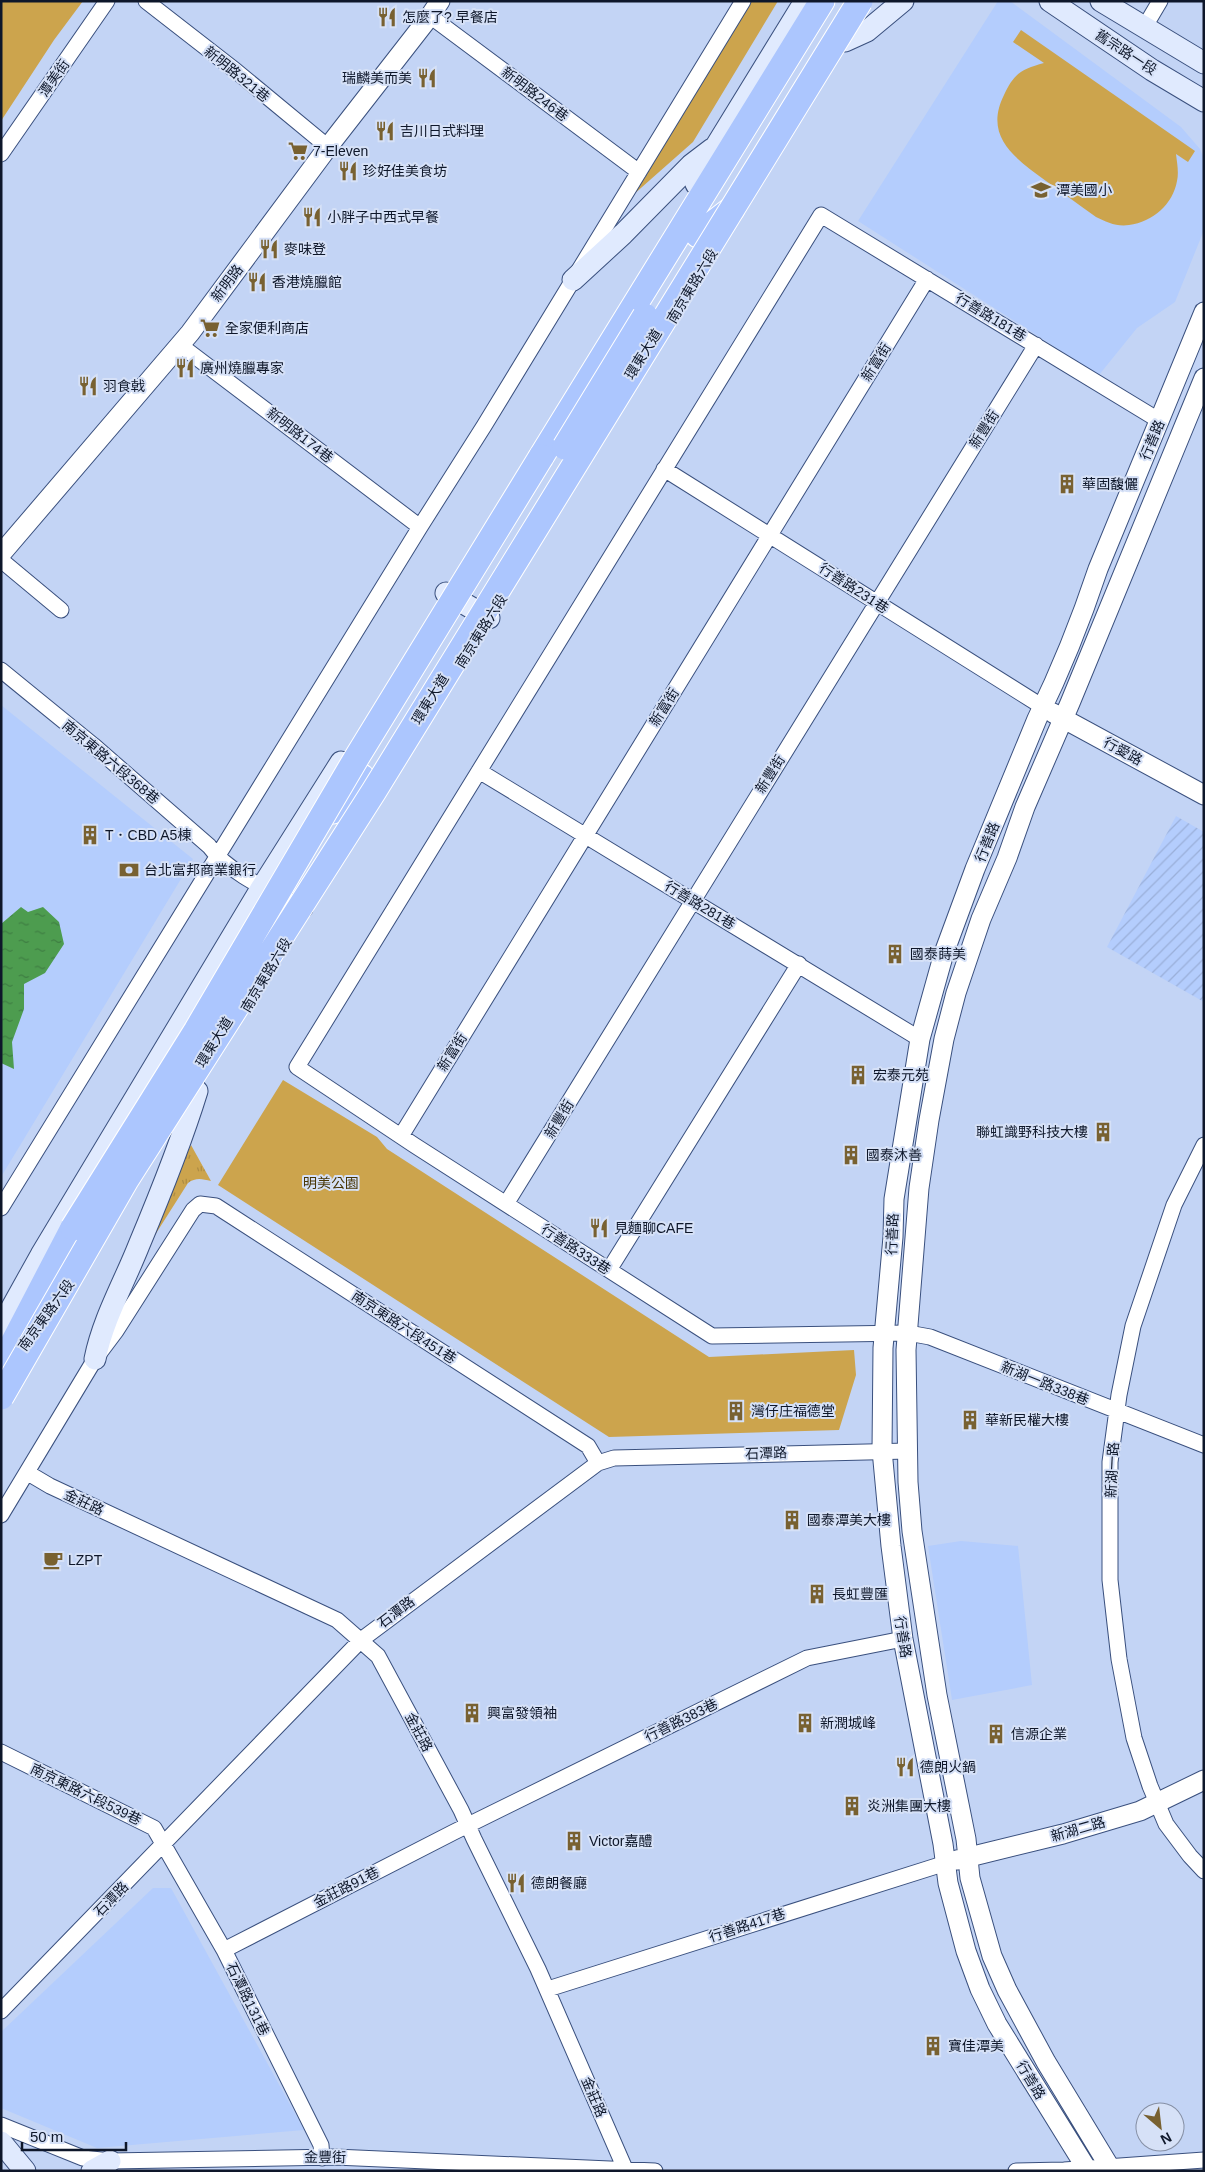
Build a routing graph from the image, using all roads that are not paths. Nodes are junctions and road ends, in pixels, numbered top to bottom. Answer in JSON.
{"nodes":[{"id":1,"x":107,"y":1,"type":"edge"},
{"id":2,"x":146,"y":1,"type":"edge"},
{"id":3,"x":743,"y":1,"type":"edge"},
{"id":4,"x":805,"y":1,"type":"edge"},
{"id":5,"x":822,"y":1,"type":"edge"},
{"id":6,"x":840,"y":1,"type":"edge"},
{"id":7,"x":860,"y":1,"type":"edge"},
{"id":8,"x":869,"y":1,"type":"edge"},
{"id":9,"x":903,"y":1,"type":"edge"},
{"id":10,"x":1050,"y":1,"type":"edge"},
{"id":11,"x":1101,"y":1,"type":"edge"},
{"id":12,"x":1160,"y":1,"type":"edge"},
{"id":13,"x":435,"y":9,"type":"edge"},
{"id":14,"x":1144,"y":28,"type":"junction"},
{"id":15,"x":845,"y":41,"type":"junction"},
{"id":16,"x":1204,"y":64,"type":"edge"},
{"id":17,"x":1204,"y":101,"type":"edge"},
{"id":18,"x":716,"y":146,"type":"junction"},
{"id":19,"x":328,"y":147,"type":"junction"},
{"id":20,"x":1,"y":154,"type":"edge"},
{"id":21,"x":639,"y":172,"type":"junction"},
{"id":22,"x":745,"y":199,"type":"junction"},
{"id":23,"x":698,"y":235,"type":"junction"},
{"id":24,"x":927,"y":279,"type":"junction"},
{"id":25,"x":573,"y":280,"type":"junction"},
{"id":26,"x":1204,"y":312,"type":"edge"},
{"id":27,"x":180,"y":345,"type":"junction"},
{"id":28,"x":1036,"y":345,"type":"junction"},
{"id":29,"x":1204,"y":378,"type":"edge"},
{"id":30,"x":1160,"y":421,"type":"junction"},
{"id":31,"x":664,"y":470,"type":"junction"},
{"id":32,"x":420,"y":527,"type":"junction"},
{"id":33,"x":770,"y":535,"type":"junction"},
{"id":34,"x":1,"y":554,"type":"edge"},
{"id":35,"x":1,"y":560,"type":"edge"},
{"id":36,"x":446,"y":593,"type":"junction"},
{"id":37,"x":877,"y":603,"type":"junction"},
{"id":38,"x":61,"y":610,"type":"dead end"},
{"id":39,"x":489,"y":618,"type":"junction"},
{"id":40,"x":1,"y":670,"type":"edge"},
{"id":41,"x":1043,"y":707,"type":"junction"},
{"id":42,"x":1063,"y":718,"type":"junction"},
{"id":43,"x":479,"y":771,"type":"junction"},
{"id":44,"x":362,"y":777,"type":"junction"},
{"id":45,"x":1204,"y":795,"type":"edge"},
{"id":46,"x":312,"y":834,"type":"junction"},
{"id":47,"x":586,"y":835,"type":"junction"},
{"id":48,"x":341,"y":842,"type":"junction"},
{"id":49,"x":217,"y":857,"type":"junction"},
{"id":50,"x":262,"y":887,"type":"junction"},
{"id":51,"x":692,"y":900,"type":"junction"},
{"id":52,"x":305,"y":910,"type":"junction"},
{"id":53,"x":799,"y":964,"type":"junction"},
{"id":54,"x":920,"y":1039,"type":"junction"},
{"id":55,"x":197,"y":1091,"type":"junction"},
{"id":56,"x":401,"y":1136,"type":"junction"},
{"id":57,"x":1204,"y":1145,"type":"edge"},
{"id":58,"x":506,"y":1204,"type":"junction"},
{"id":59,"x":1,"y":1208,"type":"edge"},
{"id":60,"x":608,"y":1270,"type":"junction"},
{"id":61,"x":1,"y":1327,"type":"edge"},
{"id":62,"x":884,"y":1333,"type":"junction"},
{"id":63,"x":908,"y":1333,"type":"junction"},
{"id":64,"x":95,"y":1359,"type":"junction"},
{"id":65,"x":1,"y":1366,"type":"edge"},
{"id":66,"x":1,"y":1381,"type":"edge"},
{"id":67,"x":1,"y":1397,"type":"edge"},
{"id":68,"x":1116,"y":1411,"type":"junction"},
{"id":69,"x":1204,"y":1445,"type":"edge"},
{"id":70,"x":882,"y":1450,"type":"junction"},
{"id":71,"x":908,"y":1451,"type":"junction"},
{"id":72,"x":598,"y":1463,"type":"junction"},
{"id":73,"x":28,"y":1473,"type":"junction"},
{"id":74,"x":1,"y":1515,"type":"edge"},
{"id":75,"x":903,"y":1639,"type":"junction"},
{"id":76,"x":361,"y":1640,"type":"junction"},
{"id":77,"x":1,"y":1752,"type":"edge"},
{"id":78,"x":1204,"y":1780,"type":"edge"},
{"id":79,"x":1157,"y":1804,"type":"junction"},
{"id":80,"x":468,"y":1825,"type":"junction"},
{"id":81,"x":164,"y":1844,"type":"junction"},
{"id":82,"x":968,"y":1858,"type":"junction"},
{"id":83,"x":946,"y":1863,"type":"junction"},
{"id":84,"x":1204,"y":1872,"type":"edge"},
{"id":85,"x":224,"y":1950,"type":"junction"},
{"id":86,"x":548,"y":1989,"type":"junction"},
{"id":87,"x":1,"y":2011,"type":"edge"},
{"id":88,"x":1,"y":2125,"type":"edge"},
{"id":89,"x":1,"y":2142,"type":"edge"},
{"id":90,"x":322,"y":2158,"type":"junction"},
{"id":91,"x":1204,"y":2160,"type":"edge"},
{"id":92,"x":101,"y":2166,"type":"edge"},
{"id":93,"x":1109,"y":2168,"type":"edge"},
{"id":94,"x":1086,"y":2169,"type":"edge"},
{"id":95,"x":625,"y":2170,"type":"edge"},
{"id":96,"x":25,"y":2171,"type":"edge"},
{"id":97,"x":655,"y":2171,"type":"edge"},
{"id":98,"x":1016,"y":2171,"type":"edge"}],
"edges":[{"from":1,"to":20,"type":"street","name":"潭美街"},
{"from":2,"to":19,"type":"street","name":"新明路321巷"},
{"from":3,"to":21,"type":"street"},
{"from":4,"to":18,"type":"main road"},
{"from":5,"to":46,"type":"highway","name":"環東大道","bridge":true},
{"from":6,"to":23,"type":"highway"},
{"from":7,"to":48,"type":"highway","name":"環東大道","bridge":true},
{"from":8,"to":15,"type":"main road","name":"南京東路六段"},
{"from":9,"to":15,"type":"main road"},
{"from":10,"to":17,"type":"main road","name":"舊宗路一段"},
{"from":11,"to":14,"type":"main road"},
{"from":12,"to":14,"type":"street"},
{"from":13,"to":19,"type":"street","name":"新明路"},
{"from":13,"to":21,"type":"street","name":"新明路246巷"},
{"from":14,"to":16,"type":"main road"},
{"from":15,"to":22,"type":"main road","name":"南京東路六段"},
{"from":18,"to":25,"type":"main road"},
{"from":18,"to":36,"type":"main road"},
{"from":19,"to":27,"type":"street","name":"新明路"},
{"from":21,"to":25,"type":"street"},
{"from":22,"to":23,"type":"highway"},
{"from":22,"to":39,"type":"main road","name":"南京東路六段"},
{"from":23,"to":44,"type":"highway","bridge":true},
{"from":24,"to":28,"type":"street","name":"行善路181巷"},
{"from":24,"to":31,"type":"street","name":"行善路181巷"},
{"from":24,"to":33,"type":"street","name":"新富街"},
{"from":25,"to":32,"type":"street"},
{"from":26,"to":30,"type":"street","name":"行善路"},
{"from":27,"to":32,"type":"street","name":"新明路174巷"},
{"from":27,"to":34,"type":"street","name":"新明路"},
{"from":28,"to":30,"type":"street","name":"行善路181巷"},
{"from":28,"to":37,"type":"street","name":"新豐街"},
{"from":29,"to":42,"type":"street","name":"行善路"},
{"from":30,"to":41,"type":"street","name":"行善路"},
{"from":31,"to":33,"type":"street","name":"行善路231巷"},
{"from":31,"to":43,"type":"street"},
{"from":32,"to":49,"type":"street"},
{"from":33,"to":37,"type":"street","name":"行善路231巷"},
{"from":33,"to":47,"type":"street","name":"新富街"},
{"from":35,"to":38,"type":"street"},
{"from":36,"to":39,"type":"main road"},
{"from":36,"to":50,"type":"main road"},
{"from":37,"to":41,"type":"street","name":"行善路231巷"},
{"from":37,"to":51,"type":"street","name":"新豐街"},
{"from":39,"to":52,"type":"main road","name":"南京東路六段"},
{"from":40,"to":49,"type":"street","name":"南京東路六段368巷"},
{"from":41,"to":42,"type":"street","name":"行愛路"},
{"from":41,"to":54,"type":"street","name":"行善路"},
{"from":42,"to":45,"type":"street","name":"行愛路"},
{"from":42,"to":63,"type":"street","name":"行善路"},
{"from":43,"to":47,"type":"street","name":"行善路281巷"},
{"from":43,"to":56,"type":"street","name":"行善路333巷"},
{"from":44,"to":46,"type":"highway","bridge":true},
{"from":44,"to":48,"type":"highway","bridge":true},
{"from":46,"to":65,"type":"highway","name":"環東大道","bridge":true},
{"from":47,"to":51,"type":"street","name":"行善路281巷"},
{"from":47,"to":56,"type":"street","name":"新富街"},
{"from":48,"to":67,"type":"highway","name":"環東大道","bridge":true},
{"from":49,"to":50,"type":"street","name":"南京東路六段368巷"},
{"from":49,"to":59,"type":"street"},
{"from":50,"to":52,"type":"street","name":"南京東路六段368巷"},
{"from":50,"to":61,"type":"main road"},
{"from":51,"to":53,"type":"street","name":"行善路281巷"},
{"from":51,"to":58,"type":"street","name":"新豐街"},
{"from":52,"to":55,"type":"main road","name":"南京東路六段"},
{"from":53,"to":54,"type":"street","name":"行善路281巷"},
{"from":53,"to":60,"type":"street"},
{"from":54,"to":62,"type":"street","name":"行善路"},
{"from":55,"to":64,"type":"main road"},
{"from":55,"to":66,"type":"main road","name":"南京東路六段"},
{"from":56,"to":58,"type":"street","name":"行善路333巷"},
{"from":57,"to":68,"type":"street","name":"新湖一路"},
{"from":58,"to":60,"type":"street","name":"行善路333巷"},
{"from":60,"to":62,"type":"street","name":"行善路333巷"},
{"from":62,"to":63,"type":"street","name":"新湖一路338巷"},
{"from":62,"to":70,"type":"street","name":"行善路"},
{"from":63,"to":68,"type":"street","name":"新湖一路338巷"},
{"from":63,"to":71,"type":"street","name":"行善路"},
{"from":64,"to":72,"type":"street","name":"南京東路六段451巷"},
{"from":64,"to":73,"type":"street"},
{"from":68,"to":69,"type":"street","name":"新湖一路338巷"},
{"from":68,"to":79,"type":"street","name":"新湖一路"},
{"from":70,"to":71,"type":"street","name":"石潭路"},
{"from":70,"to":72,"type":"street","name":"石潭路"},
{"from":70,"to":75,"type":"street","name":"行善路"},
{"from":71,"to":82,"type":"street","name":"行善路"},
{"from":72,"to":76,"type":"street","name":"石潭路"},
{"from":73,"to":74,"type":"street"},
{"from":73,"to":76,"type":"street","name":"金莊路"},
{"from":75,"to":80,"type":"street","name":"行善路383巷"},
{"from":75,"to":83,"type":"street","name":"行善路"},
{"from":76,"to":80,"type":"street","name":"金莊路"},
{"from":76,"to":81,"type":"street","name":"石潭路"},
{"from":77,"to":81,"type":"street","name":"南京東路六段539巷"},
{"from":78,"to":79,"type":"street","name":"新湖二路"},
{"from":79,"to":82,"type":"street","name":"新湖二路"},
{"from":79,"to":84,"type":"street","name":"新湖一路"},
{"from":80,"to":85,"type":"street","name":"金莊路91巷"},
{"from":80,"to":86,"type":"street","name":"金莊路"},
{"from":81,"to":85,"type":"street","name":"石潭路131巷"},
{"from":81,"to":87,"type":"street","name":"石潭路"},
{"from":82,"to":83,"type":"street","name":"新湖二路"},
{"from":82,"to":93,"type":"street","name":"行善路"},
{"from":83,"to":86,"type":"street","name":"行善路417巷"},
{"from":83,"to":94,"type":"street","name":"行善路"},
{"from":85,"to":90,"type":"street","name":"石潭路131巷"},
{"from":86,"to":95,"type":"street","name":"金莊路"},
{"from":88,"to":92,"type":"street","name":"金豐街"},
{"from":89,"to":96,"type":"main road"},
{"from":90,"to":92,"type":"street","name":"金豐街"},
{"from":90,"to":95,"type":"street","name":"金豐街"},
{"from":91,"to":93,"type":"street"},
{"from":93,"to":94,"type":"street"},
{"from":94,"to":98,"type":"street"},
{"from":95,"to":97,"type":"street","name":"金豐街"}]}
